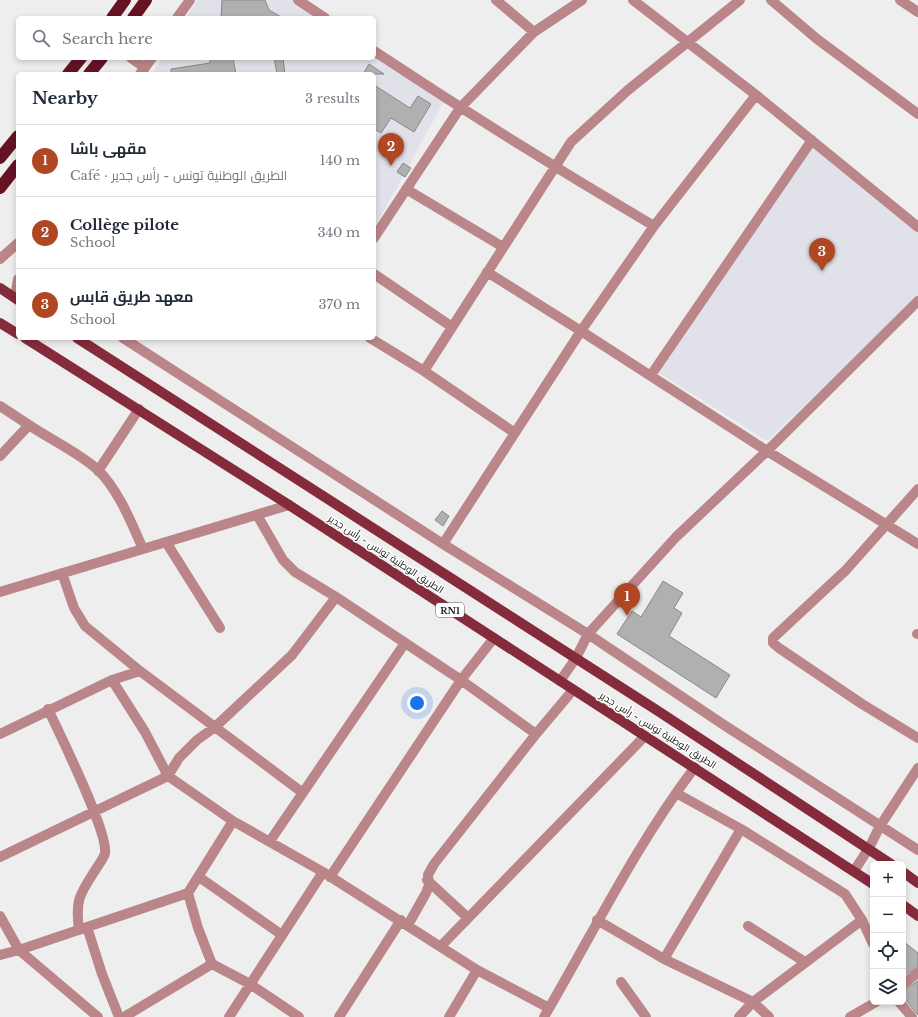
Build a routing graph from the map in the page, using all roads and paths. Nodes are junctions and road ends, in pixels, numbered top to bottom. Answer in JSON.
{"nodes":[{"id":1,"x":125,"y":0,"type":"edge"},
{"id":2,"x":146,"y":0,"type":"edge"},
{"id":3,"x":190,"y":0,"type":"edge"},
{"id":4,"x":298,"y":0,"type":"edge"},
{"id":5,"x":496,"y":0,"type":"edge"},
{"id":6,"x":582,"y":0,"type":"edge"},
{"id":7,"x":634,"y":0,"type":"edge"},
{"id":8,"x":740,"y":0,"type":"edge"},
{"id":9,"x":771,"y":0,"type":"edge"},
{"id":10,"x":900,"y":0,"type":"edge"},
{"id":11,"x":310,"y":3,"type":"edge"},
{"id":12,"x":918,"y":12,"type":"edge"},
{"id":13,"x":113,"y":16,"type":"edge"},
{"id":14,"x":134,"y":16,"type":"edge"},
{"id":15,"x":178,"y":16,"type":"edge"},
{"id":16,"x":323,"y":16,"type":"edge"},
{"id":17,"x":534,"y":32,"type":"junction"},
{"id":18,"x":687,"y":42,"type":"junction"},
{"id":19,"x":376,"y":52,"type":"edge"},
{"id":20,"x":79,"y":60,"type":"edge"},
{"id":21,"x":100,"y":60,"type":"edge"},
{"id":22,"x":133,"y":60,"type":"edge"},
{"id":23,"x":151,"y":60,"type":"edge"},
{"id":24,"x":143,"y":71,"type":"edge"},
{"id":25,"x":70,"y":72,"type":"edge"},
{"id":26,"x":91,"y":72,"type":"edge"},
{"id":27,"x":756,"y":95,"type":"junction"},
{"id":28,"x":460,"y":108,"type":"junction"},
{"id":29,"x":918,"y":114,"type":"edge"},
{"id":30,"x":16,"y":138,"type":"edge"},
{"id":31,"x":812,"y":140,"type":"junction"},
{"id":32,"x":0,"y":158,"type":"edge"},
{"id":33,"x":554,"y":167,"type":"junction"},
{"id":34,"x":16,"y":168,"type":"edge"},
{"id":35,"x":0,"y":188,"type":"edge"},
{"id":36,"x":406,"y":189,"type":"junction"},
{"id":37,"x":654,"y":226,"type":"junction"},
{"id":38,"x":918,"y":227,"type":"edge"},
{"id":39,"x":376,"y":235,"type":"edge"},
{"id":40,"x":16,"y":245,"type":"edge"},
{"id":41,"x":503,"y":247,"type":"junction"},
{"id":42,"x":0,"y":259,"type":"edge"},
{"id":43,"x":487,"y":272,"type":"junction"},
{"id":44,"x":376,"y":275,"type":"edge"},
{"id":45,"x":0,"y":288,"type":"edge"},
{"id":46,"x":16,"y":299,"type":"edge"},
{"id":47,"x":918,"y":302,"type":"edge"},
{"id":48,"x":0,"y":323,"type":"edge"},
{"id":49,"x":452,"y":327,"type":"junction"},
{"id":50,"x":582,"y":331,"type":"junction"},
{"id":51,"x":16,"y":333,"type":"edge"},
{"id":52,"x":28,"y":340,"type":"edge"},
{"id":53,"x":80,"y":340,"type":"edge"},
{"id":54,"x":126,"y":340,"type":"edge"},
{"id":55,"x":373,"y":340,"type":"edge"},
{"id":56,"x":424,"y":371,"type":"junction"},
{"id":57,"x":650,"y":375,"type":"junction"},
{"id":58,"x":0,"y":406,"type":"edge"},
{"id":59,"x":139,"y":409,"type":"junction"},
{"id":60,"x":28,"y":425,"type":"junction"},
{"id":61,"x":515,"y":433,"type":"junction"},
{"id":62,"x":767,"y":451,"type":"junction"},
{"id":63,"x":0,"y":456,"type":"edge"},
{"id":64,"x":98,"y":471,"type":"junction"},
{"id":65,"x":918,"y":489,"type":"edge"},
{"id":66,"x":289,"y":505,"type":"junction"},
{"id":67,"x":257,"y":515,"type":"junction"},
{"id":68,"x":887,"y":524,"type":"junction"},
{"id":69,"x":166,"y":542,"type":"junction"},
{"id":70,"x":443,"y":544,"type":"junction"},
{"id":71,"x":918,"y":544,"type":"edge"},
{"id":72,"x":143,"y":549,"type":"junction"},
{"id":73,"x":62,"y":574,"type":"junction"},
{"id":74,"x":0,"y":592,"type":"edge"},
{"id":75,"x":336,"y":596,"type":"junction"},
{"id":76,"x":220,"y":628,"type":"dead end"},
{"id":77,"x":588,"y":634,"type":"junction"},
{"id":78,"x":494,"y":638,"type":"junction"},
{"id":79,"x":405,"y":643,"type":"junction"},
{"id":80,"x":576,"y":658,"type":"junction"},
{"id":81,"x":140,"y":671,"type":"junction"},
{"id":82,"x":112,"y":680,"type":"junction"},
{"id":83,"x":461,"y":680,"type":"junction"},
{"id":84,"x":560,"y":681,"type":"junction"},
{"id":85,"x":573,"y":690,"type":"junction"},
{"id":86,"x":48,"y":709,"type":"junction"},
{"id":87,"x":215,"y":727,"type":"junction"},
{"id":88,"x":0,"y":734,"type":"edge"},
{"id":89,"x":536,"y":734,"type":"junction"},
{"id":90,"x":645,"y":736,"type":"junction"},
{"id":91,"x":918,"y":738,"type":"edge"},
{"id":92,"x":695,"y":767,"type":"junction"},
{"id":93,"x":918,"y":768,"type":"edge"},
{"id":94,"x":168,"y":776,"type":"junction"},
{"id":95,"x":303,"y":793,"type":"junction"},
{"id":96,"x":676,"y":793,"type":"junction"},
{"id":97,"x":94,"y":812,"type":"junction"},
{"id":98,"x":233,"y":821,"type":"junction"},
{"id":99,"x":880,"y":826,"type":"junction"},
{"id":100,"x":741,"y":829,"type":"junction"},
{"id":101,"x":270,"y":841,"type":"junction"},
{"id":102,"x":869,"y":848,"type":"junction"},
{"id":103,"x":918,"y":850,"type":"edge"},
{"id":104,"x":0,"y":857,"type":"edge"},
{"id":105,"x":887,"y":861,"type":"edge"},
{"id":106,"x":854,"y":871,"type":"junction"},
{"id":107,"x":326,"y":874,"type":"junction"},
{"id":108,"x":906,"y":874,"type":"edge"},
{"id":109,"x":199,"y":877,"type":"junction"},
{"id":110,"x":427,"y":880,"type":"junction"},
{"id":111,"x":870,"y":882,"type":"edge"},
{"id":112,"x":918,"y":883,"type":"edge"},
{"id":113,"x":188,"y":893,"type":"junction"},
{"id":114,"x":906,"y":907,"type":"edge"},
{"id":115,"x":0,"y":916,"type":"edge"},
{"id":116,"x":918,"y":916,"type":"edge"},
{"id":117,"x":468,"y":918,"type":"junction"},
{"id":118,"x":597,"y":920,"type":"junction"},
{"id":119,"x":862,"y":920,"type":"junction"},
{"id":120,"x":404,"y":922,"type":"junction"},
{"id":121,"x":748,"y":926,"type":"dead end"},
{"id":122,"x":83,"y":929,"type":"junction"},
{"id":123,"x":282,"y":935,"type":"junction"},
{"id":124,"x":870,"y":937,"type":"edge"},
{"id":125,"x":442,"y":946,"type":"junction"},
{"id":126,"x":19,"y":950,"type":"junction"},
{"id":127,"x":0,"y":955,"type":"edge"},
{"id":128,"x":664,"y":959,"type":"junction"},
{"id":129,"x":805,"y":962,"type":"junction"},
{"id":130,"x":212,"y":964,"type":"junction"},
{"id":131,"x":477,"y":970,"type":"junction"},
{"id":132,"x":918,"y":973,"type":"edge"},
{"id":133,"x":621,"y":982,"type":"dead end"},
{"id":134,"x":906,"y":982,"type":"edge"},
{"id":135,"x":250,"y":984,"type":"junction"},
{"id":136,"x":753,"y":1002,"type":"junction"},
{"id":137,"x":871,"y":1005,"type":"edge"},
{"id":138,"x":902,"y":1005,"type":"edge"},
{"id":139,"x":547,"y":1013,"type":"edge"},
{"id":140,"x":98,"y":1017,"type":"edge"},
{"id":141,"x":119,"y":1017,"type":"edge"},
{"id":142,"x":124,"y":1017,"type":"edge"},
{"id":143,"x":229,"y":1017,"type":"edge"},
{"id":144,"x":299,"y":1017,"type":"edge"},
{"id":145,"x":340,"y":1017,"type":"edge"},
{"id":146,"x":449,"y":1017,"type":"edge"},
{"id":147,"x":646,"y":1017,"type":"edge"},
{"id":148,"x":739,"y":1017,"type":"edge"},
{"id":149,"x":769,"y":1017,"type":"edge"},
{"id":150,"x":850,"y":1017,"type":"edge"},
{"id":151,"x":912,"y":1017,"type":"edge"}],
"edges":[{"from":1,"to":13,"type":"highway"},
{"from":2,"to":14,"type":"highway"},
{"from":3,"to":15,"type":"street"},
{"from":4,"to":11,"type":"street"},
{"from":5,"to":17,"type":"street"},
{"from":6,"to":17,"type":"street"},
{"from":7,"to":18,"type":"street"},
{"from":8,"to":18,"type":"street"},
{"from":9,"to":29,"type":"street"},
{"from":10,"to":12,"type":"street"},
{"from":11,"to":16,"type":"street"},
{"from":17,"to":28,"type":"street"},
{"from":18,"to":27,"type":"street"},
{"from":18,"to":33,"type":"street"},
{"from":19,"to":28,"type":"street"},
{"from":20,"to":25,"type":"highway"},
{"from":21,"to":26,"type":"highway"},
{"from":22,"to":24,"type":"street"},
{"from":23,"to":24,"type":"street"},
{"from":27,"to":31,"type":"street"},
{"from":27,"to":37,"type":"street"},
{"from":28,"to":33,"type":"street"},
{"from":28,"to":36,"type":"street"},
{"from":30,"to":32,"type":"highway"},
{"from":31,"to":38,"type":"street"},
{"from":31,"to":57,"type":"street"},
{"from":33,"to":37,"type":"street"},
{"from":33,"to":41,"type":"street"},
{"from":34,"to":35,"type":"highway"},
{"from":36,"to":39,"type":"street"},
{"from":36,"to":41,"type":"street"},
{"from":37,"to":50,"type":"street"},
{"from":40,"to":42,"type":"street"},
{"from":41,"to":43,"type":"street"},
{"from":43,"to":49,"type":"street"},
{"from":43,"to":50,"type":"street"},
{"from":44,"to":49,"type":"street"},
{"from":45,"to":46,"type":"main road"},
{"from":47,"to":62,"type":"street"},
{"from":48,"to":51,"type":"main road"},
{"from":49,"to":56,"type":"street"},
{"from":50,"to":57,"type":"street"},
{"from":50,"to":61,"type":"street"},
{"from":52,"to":59,"type":"main road","name":"الطريق الوطنية تونس - رأس جدير","number":"RN1"},
{"from":53,"to":80,"type":"main road","name":"الطريق الوطنية تونس - رأس جدير","number":"RN1"},
{"from":54,"to":70,"type":"street"},
{"from":55,"to":56,"type":"street"},
{"from":56,"to":61,"type":"street"},
{"from":57,"to":62,"type":"street"},
{"from":58,"to":60,"type":"street"},
{"from":59,"to":64,"type":"street"},
{"from":59,"to":66,"type":"main road","name":"الطريق الوطنية تونس - رأس جدير","number":"RN1"},
{"from":60,"to":63,"type":"street"},
{"from":60,"to":64,"type":"street"},
{"from":61,"to":70,"type":"street"},
{"from":62,"to":68,"type":"street"},
{"from":62,"to":77,"type":"street"},
{"from":64,"to":72,"type":"street"},
{"from":65,"to":68,"type":"street"},
{"from":66,"to":67,"type":"street"},
{"from":66,"to":78,"type":"main road","name":"الطريق الوطنية تونس - رأس جدير","number":"RN1"},
{"from":67,"to":69,"type":"street"},
{"from":67,"to":75,"type":"street"},
{"from":68,"to":71,"type":"street"},
{"from":68,"to":91,"type":"street"},
{"from":69,"to":72,"type":"street"},
{"from":69,"to":76,"type":"street"},
{"from":70,"to":77,"type":"street"},
{"from":72,"to":73,"type":"street"},
{"from":73,"to":74,"type":"street"},
{"from":73,"to":81,"type":"street"},
{"from":75,"to":79,"type":"street"},
{"from":75,"to":87,"type":"street"},
{"from":77,"to":80,"type":"street"},
{"from":77,"to":99,"type":"street"},
{"from":78,"to":83,"type":"street"},
{"from":78,"to":84,"type":"main road","name":"الطريق الوطنية تونس - رأس جدير","number":"RN1"},
{"from":79,"to":83,"type":"street"},
{"from":79,"to":95,"type":"street"},
{"from":80,"to":84,"type":"street"},
{"from":80,"to":102,"type":"main road","name":"الطريق الوطنية تونس - رأس جدير","number":"RN1"},
{"from":81,"to":82,"type":"street"},
{"from":81,"to":87,"type":"street"},
{"from":82,"to":86,"type":"street"},
{"from":82,"to":94,"type":"street"},
{"from":83,"to":89,"type":"street"},
{"from":83,"to":107,"type":"street"},
{"from":84,"to":85,"type":"main road","name":"الطريق الوطنية تونس - رأس جدير","number":"RN1"},
{"from":85,"to":89,"type":"street"},
{"from":85,"to":90,"type":"main road","name":"الطريق الوطنية تونس - رأس جدير","number":"RN1"},
{"from":86,"to":88,"type":"street"},
{"from":86,"to":97,"type":"street"},
{"from":87,"to":94,"type":"street"},
{"from":87,"to":95,"type":"street"},
{"from":89,"to":110,"type":"street"},
{"from":90,"to":92,"type":"main road","name":"الطريق الوطنية تونس - رأس جدير","number":"RN1"},
{"from":90,"to":117,"type":"street"},
{"from":92,"to":96,"type":"street"},
{"from":92,"to":106,"type":"main road","name":"الطريق الوطنية تونس - رأس جدير","number":"RN1"},
{"from":93,"to":99,"type":"street"},
{"from":94,"to":97,"type":"street"},
{"from":94,"to":98,"type":"street"},
{"from":95,"to":101,"type":"street"},
{"from":96,"to":100,"type":"street"},
{"from":96,"to":118,"type":"street"},
{"from":97,"to":104,"type":"street"},
{"from":97,"to":122,"type":"street"},
{"from":98,"to":101,"type":"street"},
{"from":98,"to":109,"type":"street"},
{"from":99,"to":102,"type":"street"},
{"from":99,"to":103,"type":"street"},
{"from":100,"to":119,"type":"street"},
{"from":100,"to":128,"type":"street"},
{"from":101,"to":107,"type":"street"},
{"from":102,"to":105,"type":"main road","name":"الطريق الوطنية تونس - رأس جدير","number":"RN1"},
{"from":102,"to":106,"type":"street"},
{"from":106,"to":111,"type":"main road","name":"الطريق الوطنية تونس - رأس جدير","number":"RN1"},
{"from":107,"to":120,"type":"street"},
{"from":107,"to":123,"type":"street"},
{"from":108,"to":112,"type":"main road"},
{"from":109,"to":113,"type":"street"},
{"from":109,"to":123,"type":"street"},
{"from":110,"to":117,"type":"street"},
{"from":110,"to":120,"type":"street"},
{"from":113,"to":122,"type":"street"},
{"from":113,"to":130,"type":"street"},
{"from":114,"to":116,"type":"main road"},
{"from":115,"to":126,"type":"street"},
{"from":117,"to":125,"type":"street"},
{"from":118,"to":128,"type":"street"},
{"from":118,"to":139,"type":"street"},
{"from":119,"to":124,"type":"street"},
{"from":119,"to":129,"type":"street"},
{"from":120,"to":125,"type":"street"},
{"from":120,"to":145,"type":"street"},
{"from":121,"to":129,"type":"street"},
{"from":122,"to":126,"type":"street"},
{"from":122,"to":141,"type":"street"},
{"from":123,"to":135,"type":"street"},
{"from":125,"to":131,"type":"street"},
{"from":126,"to":127,"type":"street"},
{"from":126,"to":140,"type":"street"},
{"from":128,"to":136,"type":"street"},
{"from":129,"to":136,"type":"street"},
{"from":130,"to":135,"type":"street"},
{"from":130,"to":142,"type":"street"},
{"from":131,"to":139,"type":"street"},
{"from":131,"to":146,"type":"street"},
{"from":132,"to":134,"type":"street"},
{"from":133,"to":147,"type":"street"},
{"from":135,"to":143,"type":"street"},
{"from":135,"to":144,"type":"street"},
{"from":136,"to":148,"type":"street"},
{"from":136,"to":149,"type":"street"},
{"from":137,"to":150,"type":"street"},
{"from":138,"to":151,"type":"street"}]}
